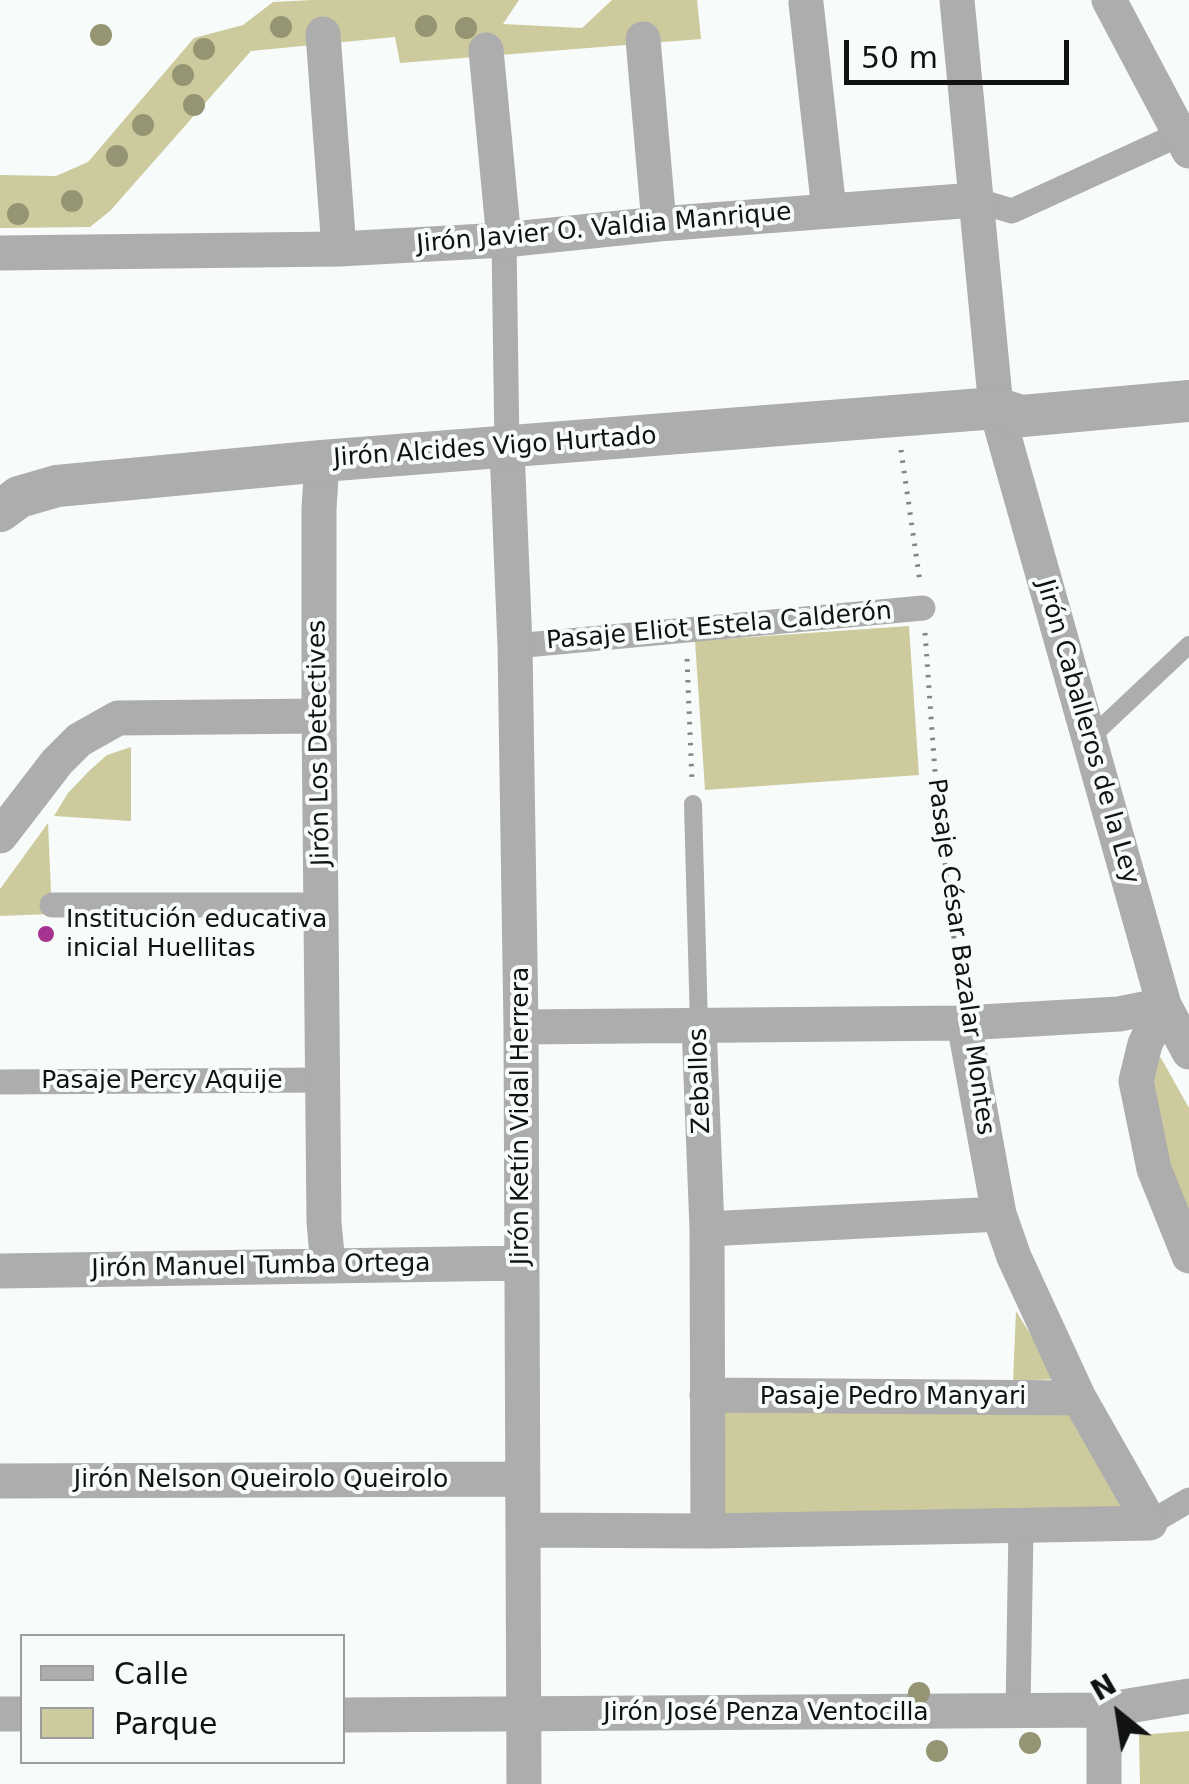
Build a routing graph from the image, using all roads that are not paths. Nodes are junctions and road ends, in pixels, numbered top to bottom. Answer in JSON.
{"nodes":[{"id":1,"x":957,"y":0,"type":"edge"},
{"id":2,"x":1109,"y":0,"type":"edge"},
{"id":3,"x":806,"y":3,"type":"dead end"},
{"id":4,"x":323,"y":34,"type":"dead end"},
{"id":5,"x":642,"y":40,"type":"dead end"},
{"id":6,"x":486,"y":50,"type":"dead end"},
{"id":7,"x":1186,"y":139,"type":"edge"},
{"id":8,"x":975,"y":200,"type":"junction"},
{"id":9,"x":829,"y":210,"type":"junction"},
{"id":10,"x":658,"y":224,"type":"junction"},
{"id":11,"x":504,"y":240,"type":"junction"},
{"id":12,"x":339,"y":249,"type":"junction"},
{"id":13,"x":0,"y":253,"type":"edge"},
{"id":14,"x":1189,"y":373,"type":"edge"},
{"id":15,"x":1189,"y":401,"type":"edge"},
{"id":16,"x":996,"y":408,"type":"junction"},
{"id":17,"x":507,"y":449,"type":"junction"},
{"id":18,"x":322,"y":461,"type":"junction"},
{"id":19,"x":6,"y":496,"type":"edge"},
{"id":20,"x":923,"y":608,"type":"road end"},
{"id":21,"x":515,"y":646,"type":"junction"},
{"id":22,"x":1189,"y":646,"type":"edge"},
{"id":23,"x":320,"y":716,"type":"junction"},
{"id":24,"x":1088,"y":740,"type":"junction"},
{"id":25,"x":693,"y":804,"type":"road end"},
{"id":26,"x":0,"y":836,"type":"edge"},
{"id":27,"x":52,"y":905,"type":"dead end"},
{"id":28,"x":322,"y":905,"type":"junction"},
{"id":29,"x":1164,"y":1004,"type":"junction"},
{"id":30,"x":964,"y":1023,"type":"junction"},
{"id":31,"x":699,"y":1026,"type":"junction"},
{"id":32,"x":521,"y":1027,"type":"junction"},
{"id":33,"x":1189,"y":1052,"type":"edge"},
{"id":34,"x":324,"y":1080,"type":"junction"},
{"id":35,"x":0,"y":1082,"type":"edge"},
{"id":36,"x":1000,"y":1214,"type":"junction"},
{"id":37,"x":707,"y":1228,"type":"junction"},
{"id":38,"x":1189,"y":1256,"type":"edge"},
{"id":39,"x":522,"y":1263,"type":"junction"},
{"id":40,"x":328,"y":1266,"type":"junction"},
{"id":41,"x":0,"y":1271,"type":"edge"},
{"id":42,"x":707,"y":1395,"type":"junction"},
{"id":43,"x":1079,"y":1398,"type":"junction"},
{"id":44,"x":522,"y":1479,"type":"junction"},
{"id":45,"x":0,"y":1481,"type":"edge"},
{"id":46,"x":1189,"y":1500,"type":"edge"},
{"id":47,"x":1150,"y":1523,"type":"junction"},
{"id":48,"x":1020,"y":1526,"type":"junction"},
{"id":49,"x":523,"y":1530,"type":"junction"},
{"id":50,"x":708,"y":1531,"type":"junction"},
{"id":51,"x":1189,"y":1696,"type":"edge"},
{"id":52,"x":1104,"y":1710,"type":"junction"},
{"id":53,"x":1018,"y":1711,"type":"junction"},
{"id":54,"x":345,"y":1715,"type":"edge"},
{"id":55,"x":523,"y":1716,"type":"junction"},
{"id":56,"x":524,"y":1784,"type":"edge"},
{"id":57,"x":1104,"y":1784,"type":"edge"}],
"edges":[{"from":1,"to":8,"type":"street","name":"Jirón Caballeros de la Ley"},
{"from":2,"to":7,"type":"street"},
{"from":3,"to":9,"type":"street"},
{"from":4,"to":12,"type":"street"},
{"from":5,"to":10,"type":"street"},
{"from":6,"to":11,"type":"street"},
{"from":7,"to":8,"type":"street","name":"Jirón Javier O. Valdia Manrique"},
{"from":8,"to":9,"type":"street","name":"Jirón Javier O. Valdia Manrique"},
{"from":8,"to":16,"type":"street","name":"Jirón Caballeros de la Ley"},
{"from":9,"to":10,"type":"street","name":"Jirón Javier O. Valdia Manrique"},
{"from":10,"to":11,"type":"street","name":"Jirón Javier O. Valdia Manrique"},
{"from":11,"to":12,"type":"street","name":"Jirón Javier O. Valdia Manrique"},
{"from":11,"to":17,"type":"street"},
{"from":12,"to":13,"type":"street","name":"Jirón Javier O. Valdia Manrique"},
{"from":14,"to":16,"type":"street","name":"Jirón Alcides Vigo Hurtado"},
{"from":15,"to":16,"type":"street","name":"Jirón Alcides Vigo Hurtado"},
{"from":16,"to":17,"type":"street","name":"Jirón Alcides Vigo Hurtado"},
{"from":16,"to":24,"type":"street","name":"Jirón Caballeros de la Ley"},
{"from":17,"to":18,"type":"street","name":"Jirón Alcides Vigo Hurtado"},
{"from":17,"to":21,"type":"street","name":"Jirón Ketín Vidal Herrera"},
{"from":18,"to":19,"type":"street","name":"Jirón Alcides Vigo Hurtado"},
{"from":18,"to":23,"type":"street","name":"Jirón Los Detectives"},
{"from":20,"to":21,"type":"street","name":"Pasaje Eliot Estela Calderón"},
{"from":21,"to":32,"type":"street","name":"Jirón Ketín Vidal Herrera"},
{"from":22,"to":24,"type":"lane"},
{"from":23,"to":26,"type":"street"},
{"from":23,"to":28,"type":"street","name":"Jirón Los Detectives"},
{"from":24,"to":29,"type":"street","name":"Jirón Caballeros de la Ley"},
{"from":25,"to":31,"type":"lane","name":"Zeballos"},
{"from":27,"to":28,"type":"street"},
{"from":28,"to":34,"type":"street","name":"Jirón Los Detectives"},
{"from":29,"to":30,"type":"street"},
{"from":29,"to":33,"type":"street","name":"Jirón Caballeros de la Ley"},
{"from":29,"to":38,"type":"street"},
{"from":30,"to":31,"type":"street"},
{"from":30,"to":36,"type":"street","name":"Pasaje César Bazalar Montes"},
{"from":31,"to":32,"type":"street"},
{"from":31,"to":37,"type":"street","name":"Zeballos"},
{"from":32,"to":39,"type":"street","name":"Jirón Ketín Vidal Herrera"},
{"from":34,"to":35,"type":"street","name":"Pasaje Percy Aquije"},
{"from":34,"to":40,"type":"street","name":"Jirón Los Detectives"},
{"from":36,"to":37,"type":"street"},
{"from":36,"to":43,"type":"street","name":"Pasaje César Bazalar Montes"},
{"from":37,"to":42,"type":"street","name":"Zeballos"},
{"from":39,"to":40,"type":"street","name":"Jirón Manuel Tumba Ortega"},
{"from":39,"to":44,"type":"street","name":"Jirón Ketín Vidal Herrera"},
{"from":40,"to":41,"type":"street","name":"Jirón Manuel Tumba Ortega"},
{"from":42,"to":43,"type":"street","name":"Pasaje Pedro Manyari"},
{"from":42,"to":50,"type":"street","name":"Zeballos"},
{"from":43,"to":47,"type":"street","name":"Pasaje César Bazalar Montes"},
{"from":44,"to":45,"type":"street","name":"Jirón Nelson Queirolo Queirolo"},
{"from":44,"to":49,"type":"street","name":"Jirón Ketín Vidal Herrera"},
{"from":46,"to":47,"type":"street"},
{"from":47,"to":48,"type":"street"},
{"from":48,"to":50,"type":"street"},
{"from":48,"to":53,"type":"street"},
{"from":49,"to":50,"type":"street"},
{"from":49,"to":55,"type":"street","name":"Jirón Ketín Vidal Herrera"},
{"from":51,"to":52,"type":"street","name":"Jirón José Penza Ventocilla"},
{"from":52,"to":53,"type":"street","name":"Jirón José Penza Ventocilla"},
{"from":52,"to":57,"type":"street"},
{"from":53,"to":55,"type":"street","name":"Jirón José Penza Ventocilla"},
{"from":54,"to":55,"type":"street","name":"Jirón José Penza Ventocilla"},
{"from":55,"to":56,"type":"street","name":"Jirón Ketín Vidal Herrera"}]}
